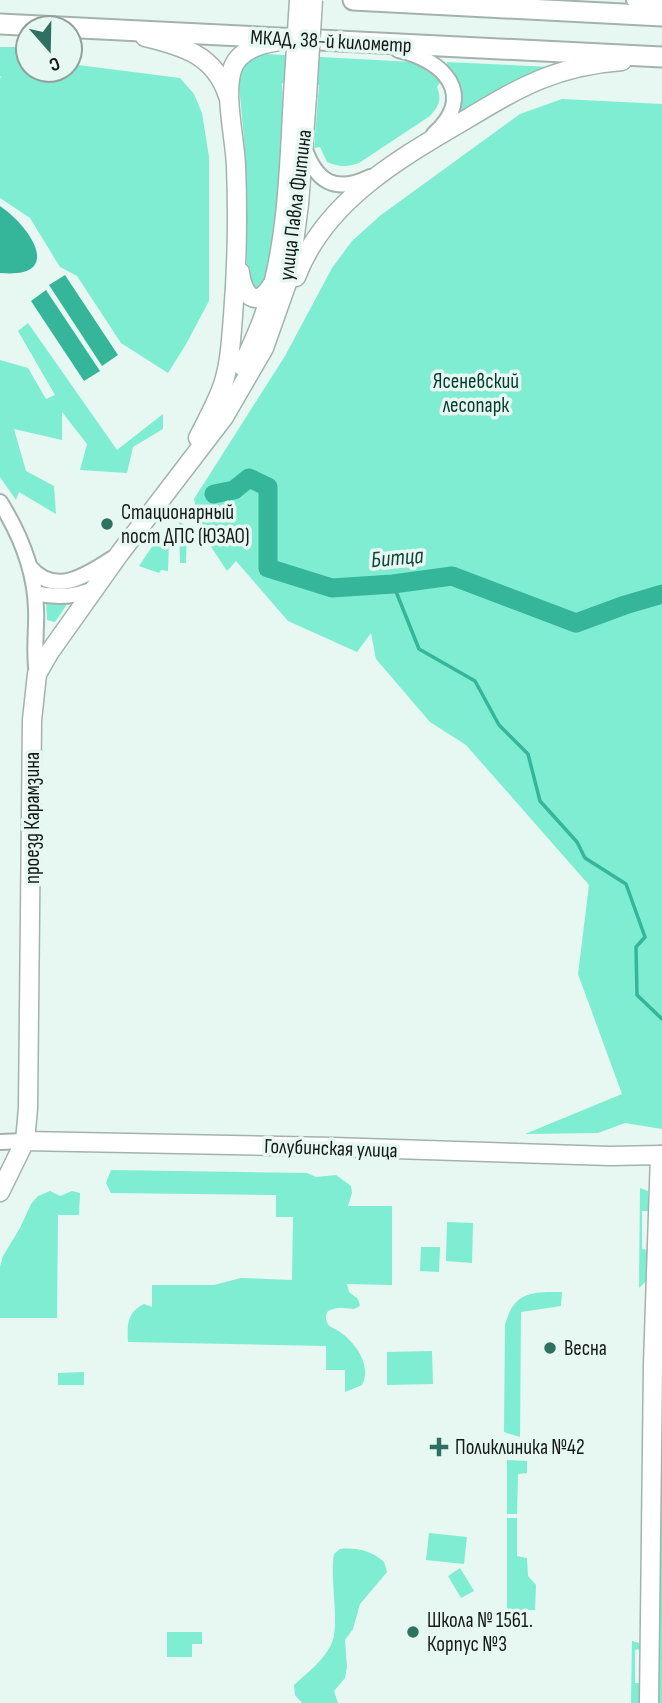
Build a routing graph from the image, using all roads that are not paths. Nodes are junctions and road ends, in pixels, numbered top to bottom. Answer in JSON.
{"nodes":[{"id":1,"x":299,"y":0,"type":"edge"},
{"id":2,"x":313,"y":0,"type":"edge"},
{"id":3,"x":353,"y":0,"type":"edge"},
{"id":4,"x":414,"y":0,"type":"edge"},
{"id":5,"x":634,"y":0,"type":"edge"},
{"id":6,"x":370,"y":1,"type":"edge"},
{"id":7,"x":662,"y":7,"type":"edge"},
{"id":8,"x":662,"y":16,"type":"edge"},
{"id":9,"x":0,"y":24,"type":"edge"},
{"id":10,"x":115,"y":30,"type":"junction"},
{"id":11,"x":327,"y":40,"type":"junction"},
{"id":12,"x":662,"y":58,"type":"edge"},
{"id":13,"x":300,"y":95,"type":"junction"},
{"id":14,"x":229,"y":101,"type":"junction"},
{"id":15,"x":425,"y":142,"type":"junction"},
{"id":16,"x":304,"y":147,"type":"junction"},
{"id":17,"x":384,"y":170,"type":"junction"},
{"id":18,"x":238,"y":255,"type":"junction"},
{"id":19,"x":274,"y":282,"type":"junction"},
{"id":20,"x":271,"y":330,"type":"junction"},
{"id":21,"x":185,"y":466,"type":"junction"},
{"id":22,"x":0,"y":502,"type":"edge"},
{"id":23,"x":120,"y":553,"type":"junction"},
{"id":24,"x":29,"y":567,"type":"junction"},
{"id":25,"x":97,"y":587,"type":"junction"},
{"id":26,"x":35,"y":593,"type":"junction"},
{"id":27,"x":37,"y":674,"type":"junction"},
{"id":28,"x":25,"y":1141,"type":"junction"},
{"id":29,"x":0,"y":1142,"type":"edge"},
{"id":30,"x":661,"y":1155,"type":"edge"},
{"id":31,"x":0,"y":1192,"type":"edge"},
{"id":32,"x":649,"y":1703,"type":"edge"}],
"edges":[{"from":1,"to":13,"type":"main road","name":"улица Павла Фитина","bridge":true},
{"from":2,"to":13,"type":"main road","name":"улица Павла Фитина","bridge":true},
{"from":3,"to":6,"type":"highway","name":"МКАД, 38-й километр"},
{"from":4,"to":6,"type":"main road"},
{"from":5,"to":7,"type":"street"},
{"from":6,"to":8,"type":"highway","name":"МКАД, 38-й километр"},
{"from":9,"to":10,"type":"highway","name":"МКАД, 38-й километр"},
{"from":10,"to":11,"type":"highway","name":"МКАД, 38-й километр"},
{"from":10,"to":14,"type":"main road"},
{"from":11,"to":12,"type":"highway","name":"МКАД, 38-й километр"},
{"from":11,"to":14,"type":"main road"},
{"from":11,"to":15,"type":"street"},
{"from":12,"to":15,"type":"main road"},
{"from":13,"to":16,"type":"main road","name":"улица Павла Фитина"},
{"from":13,"to":19,"type":"main road","name":"улица Павла Фитина"},
{"from":14,"to":18,"type":"main road"},
{"from":15,"to":17,"type":"main road"},
{"from":16,"to":17,"type":"street"},
{"from":16,"to":20,"type":"main road","name":"улица Павла Фитина"},
{"from":17,"to":20,"type":"main road"},
{"from":18,"to":19,"type":"main road"},
{"from":18,"to":21,"type":"main road"},
{"from":19,"to":21,"type":"main road","name":"улица Павла Фитина"},
{"from":20,"to":21,"type":"main road","name":"улица Павла Фитина"},
{"from":21,"to":23,"type":"main road","name":"улица Павла Фитина"},
{"from":22,"to":24,"type":"street","name":"проезд Карамзина"},
{"from":23,"to":24,"type":"street","name":"улица Павла Фитина"},
{"from":23,"to":25,"type":"main road","name":"улица Павла Фитина"},
{"from":24,"to":26,"type":"street","name":"проезд Карамзина"},
{"from":25,"to":26,"type":"street"},
{"from":25,"to":27,"type":"main road","name":"улица Павла Фитина"},
{"from":26,"to":27,"type":"street","name":"проезд Карамзина"},
{"from":27,"to":28,"type":"main road","name":"проезд Карамзина"},
{"from":28,"to":29,"type":"street","name":"Голубинская улица"},
{"from":28,"to":30,"type":"main road","name":"Голубинская улица"},
{"from":28,"to":31,"type":"main road"},
{"from":30,"to":32,"type":"main road"}]}
